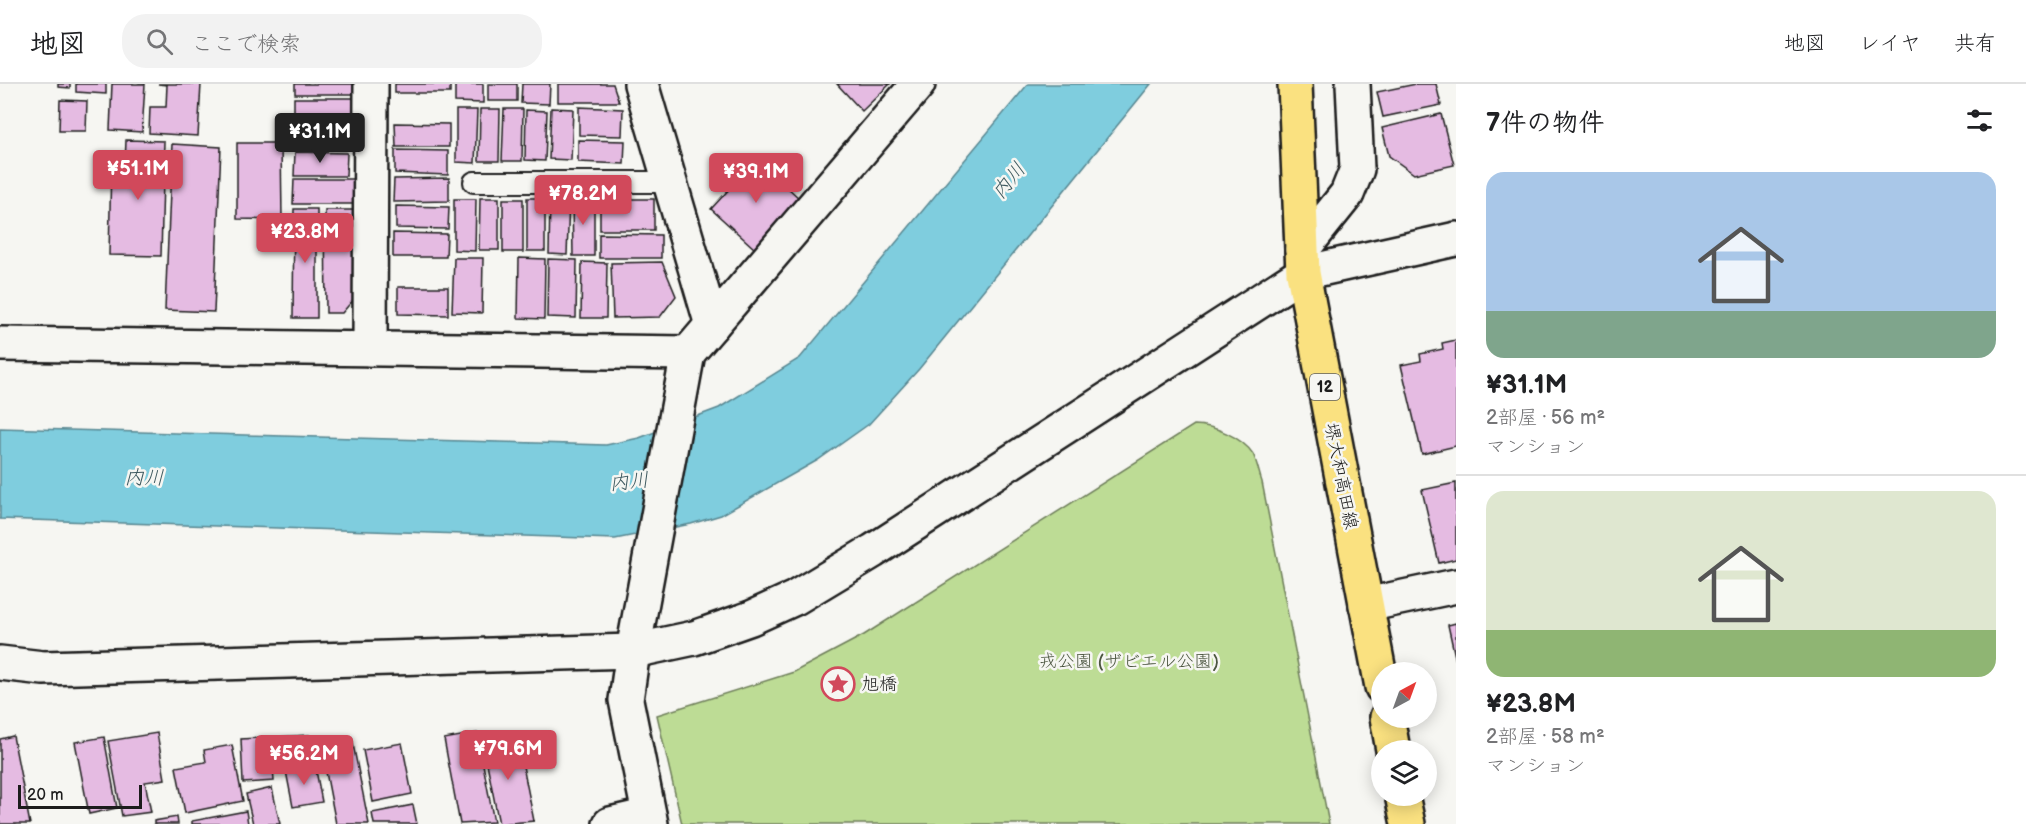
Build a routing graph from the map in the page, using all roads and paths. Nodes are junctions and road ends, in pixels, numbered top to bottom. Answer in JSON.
{"nodes":[{"id":1,"x":372,"y":84,"type":"edge"},
{"id":2,"x":641,"y":84,"type":"edge"},
{"id":3,"x":918,"y":84,"type":"edge"},
{"id":4,"x":1295,"y":84,"type":"edge"},
{"id":5,"x":1353,"y":84,"type":"edge"},
{"id":6,"x":474,"y":182,"type":"dead end"},
{"id":7,"x":670,"y":182,"type":"junction"},
{"id":8,"x":1456,"y":239,"type":"edge"},
{"id":9,"x":1303,"y":261,"type":"junction"},
{"id":10,"x":712,"y":325,"type":"junction"},
{"id":11,"x":0,"y":344,"type":"edge"},
{"id":12,"x":370,"y":349,"type":"junction"},
{"id":13,"x":685,"y":366,"type":"junction"},
{"id":14,"x":1456,"y":586,"type":"edge"},
{"id":15,"x":1366,"y":604,"type":"junction"},
{"id":16,"x":633,"y":651,"type":"junction"},
{"id":17,"x":1377,"y":662,"type":"edge"},
{"id":18,"x":0,"y":663,"type":"edge"},
{"id":19,"x":1404,"y":806,"type":"edge"},
{"id":20,"x":650,"y":820,"type":"edge"},
{"id":21,"x":610,"y":824,"type":"edge"},
{"id":22,"x":1407,"y":824,"type":"edge"}],
"edges":[{"from":1,"to":12,"type":"street"},
{"from":2,"to":7,"type":"street"},
{"from":3,"to":10,"type":"street"},
{"from":4,"to":9,"type":"main road","name":"堺大和高田線","number":"12"},
{"from":5,"to":9,"type":"street"},
{"from":6,"to":7,"type":"lane"},
{"from":7,"to":10,"type":"street"},
{"from":8,"to":9,"type":"street"},
{"from":9,"to":15,"type":"main road","name":"堺大和高田線","number":"12"},
{"from":9,"to":16,"type":"street"},
{"from":10,"to":13,"type":"street"},
{"from":11,"to":12,"type":"street"},
{"from":12,"to":13,"type":"street"},
{"from":13,"to":16,"type":"street"},
{"from":14,"to":15,"type":"street"},
{"from":15,"to":17,"type":"main road","name":"堺大和高田線","number":"12"},
{"from":16,"to":18,"type":"street"},
{"from":16,"to":20,"type":"street"},
{"from":19,"to":22,"type":"main road"},
{"from":20,"to":21,"type":"street"}]}
